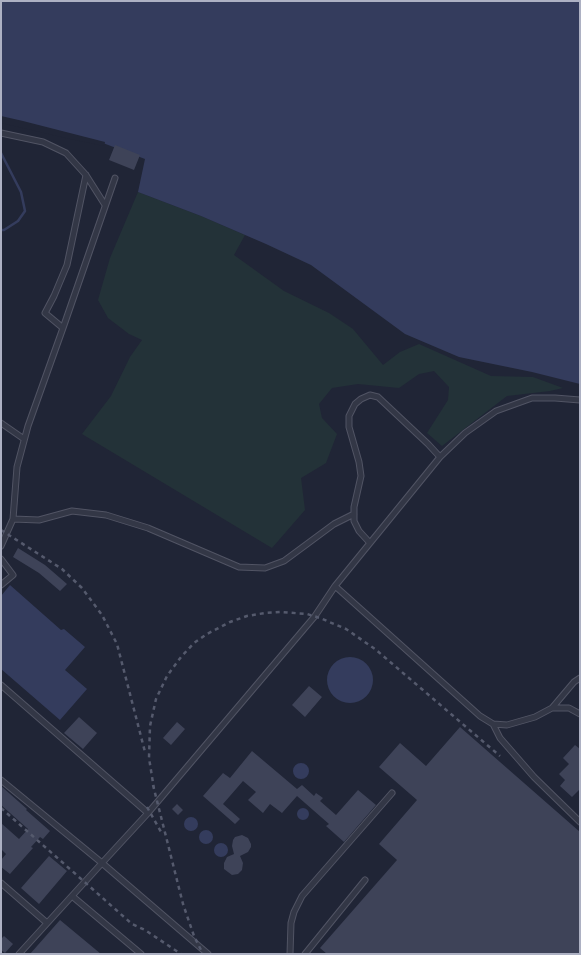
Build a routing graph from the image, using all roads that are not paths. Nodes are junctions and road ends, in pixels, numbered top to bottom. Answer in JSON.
{"nodes":[{"id":1,"x":1,"y":133,"type":"edge"},
{"id":2,"x":86,"y":176,"type":"junction"},
{"id":3,"x":115,"y":178,"type":"dead end"},
{"id":4,"x":105,"y":206,"type":"junction"},
{"id":5,"x":63,"y":328,"type":"junction"},
{"id":6,"x":580,"y":400,"type":"edge"},
{"id":7,"x":1,"y":423,"type":"edge"},
{"id":8,"x":24,"y":439,"type":"junction"},
{"id":9,"x":440,"y":458,"type":"junction"},
{"id":10,"x":354,"y":514,"type":"junction"},
{"id":11,"x":13,"y":520,"type":"junction"},
{"id":12,"x":370,"y":543,"type":"junction"},
{"id":13,"x":1,"y":546,"type":"edge"},
{"id":14,"x":1,"y":559,"type":"edge"},
{"id":15,"x":1,"y":586,"type":"edge"},
{"id":16,"x":335,"y":586,"type":"junction"},
{"id":17,"x":580,"y":678,"type":"edge"},
{"id":18,"x":1,"y":685,"type":"edge"},
{"id":19,"x":552,"y":708,"type":"junction"},
{"id":20,"x":580,"y":714,"type":"edge"},
{"id":21,"x":493,"y":724,"type":"junction"},
{"id":22,"x":1,"y":780,"type":"edge"},
{"id":23,"x":392,"y":793,"type":"dead end"},
{"id":24,"x":148,"y":813,"type":"junction"},
{"id":25,"x":580,"y":822,"type":"edge"},
{"id":26,"x":102,"y":863,"type":"junction"},
{"id":27,"x":365,"y":880,"type":"dead end"},
{"id":28,"x":1,"y":883,"type":"edge"},
{"id":29,"x":72,"y":896,"type":"junction"},
{"id":30,"x":47,"y":924,"type":"junction"},
{"id":31,"x":19,"y":954,"type":"edge"},
{"id":32,"x":141,"y":954,"type":"edge"},
{"id":33,"x":208,"y":954,"type":"edge"},
{"id":34,"x":290,"y":954,"type":"edge"},
{"id":35,"x":305,"y":954,"type":"edge"}],
"edges":[{"from":1,"to":2,"type":"lane"},
{"from":2,"to":4,"type":"lane"},
{"from":2,"to":5,"type":"lane"},
{"from":3,"to":4,"type":"lane"},
{"from":4,"to":5,"type":"lane"},
{"from":5,"to":8,"type":"lane"},
{"from":6,"to":9,"type":"lane"},
{"from":7,"to":8,"type":"lane"},
{"from":8,"to":11,"type":"lane"},
{"from":9,"to":10,"type":"lane"},
{"from":9,"to":12,"type":"lane"},
{"from":10,"to":11,"type":"lane"},
{"from":10,"to":12,"type":"lane"},
{"from":11,"to":13,"type":"lane"},
{"from":12,"to":16,"type":"lane"},
{"from":14,"to":15,"type":"lane"},
{"from":16,"to":21,"type":"lane"},
{"from":16,"to":24,"type":"lane"},
{"from":17,"to":19,"type":"lane"},
{"from":18,"to":24,"type":"lane"},
{"from":19,"to":20,"type":"lane"},
{"from":19,"to":21,"type":"lane"},
{"from":21,"to":25,"type":"lane"},
{"from":22,"to":26,"type":"lane"},
{"from":23,"to":34,"type":"lane"},
{"from":24,"to":26,"type":"lane"},
{"from":26,"to":29,"type":"lane"},
{"from":26,"to":33,"type":"lane"},
{"from":27,"to":35,"type":"lane"},
{"from":28,"to":30,"type":"lane"},
{"from":29,"to":30,"type":"lane"},
{"from":29,"to":32,"type":"lane"},
{"from":30,"to":31,"type":"lane"}]}
